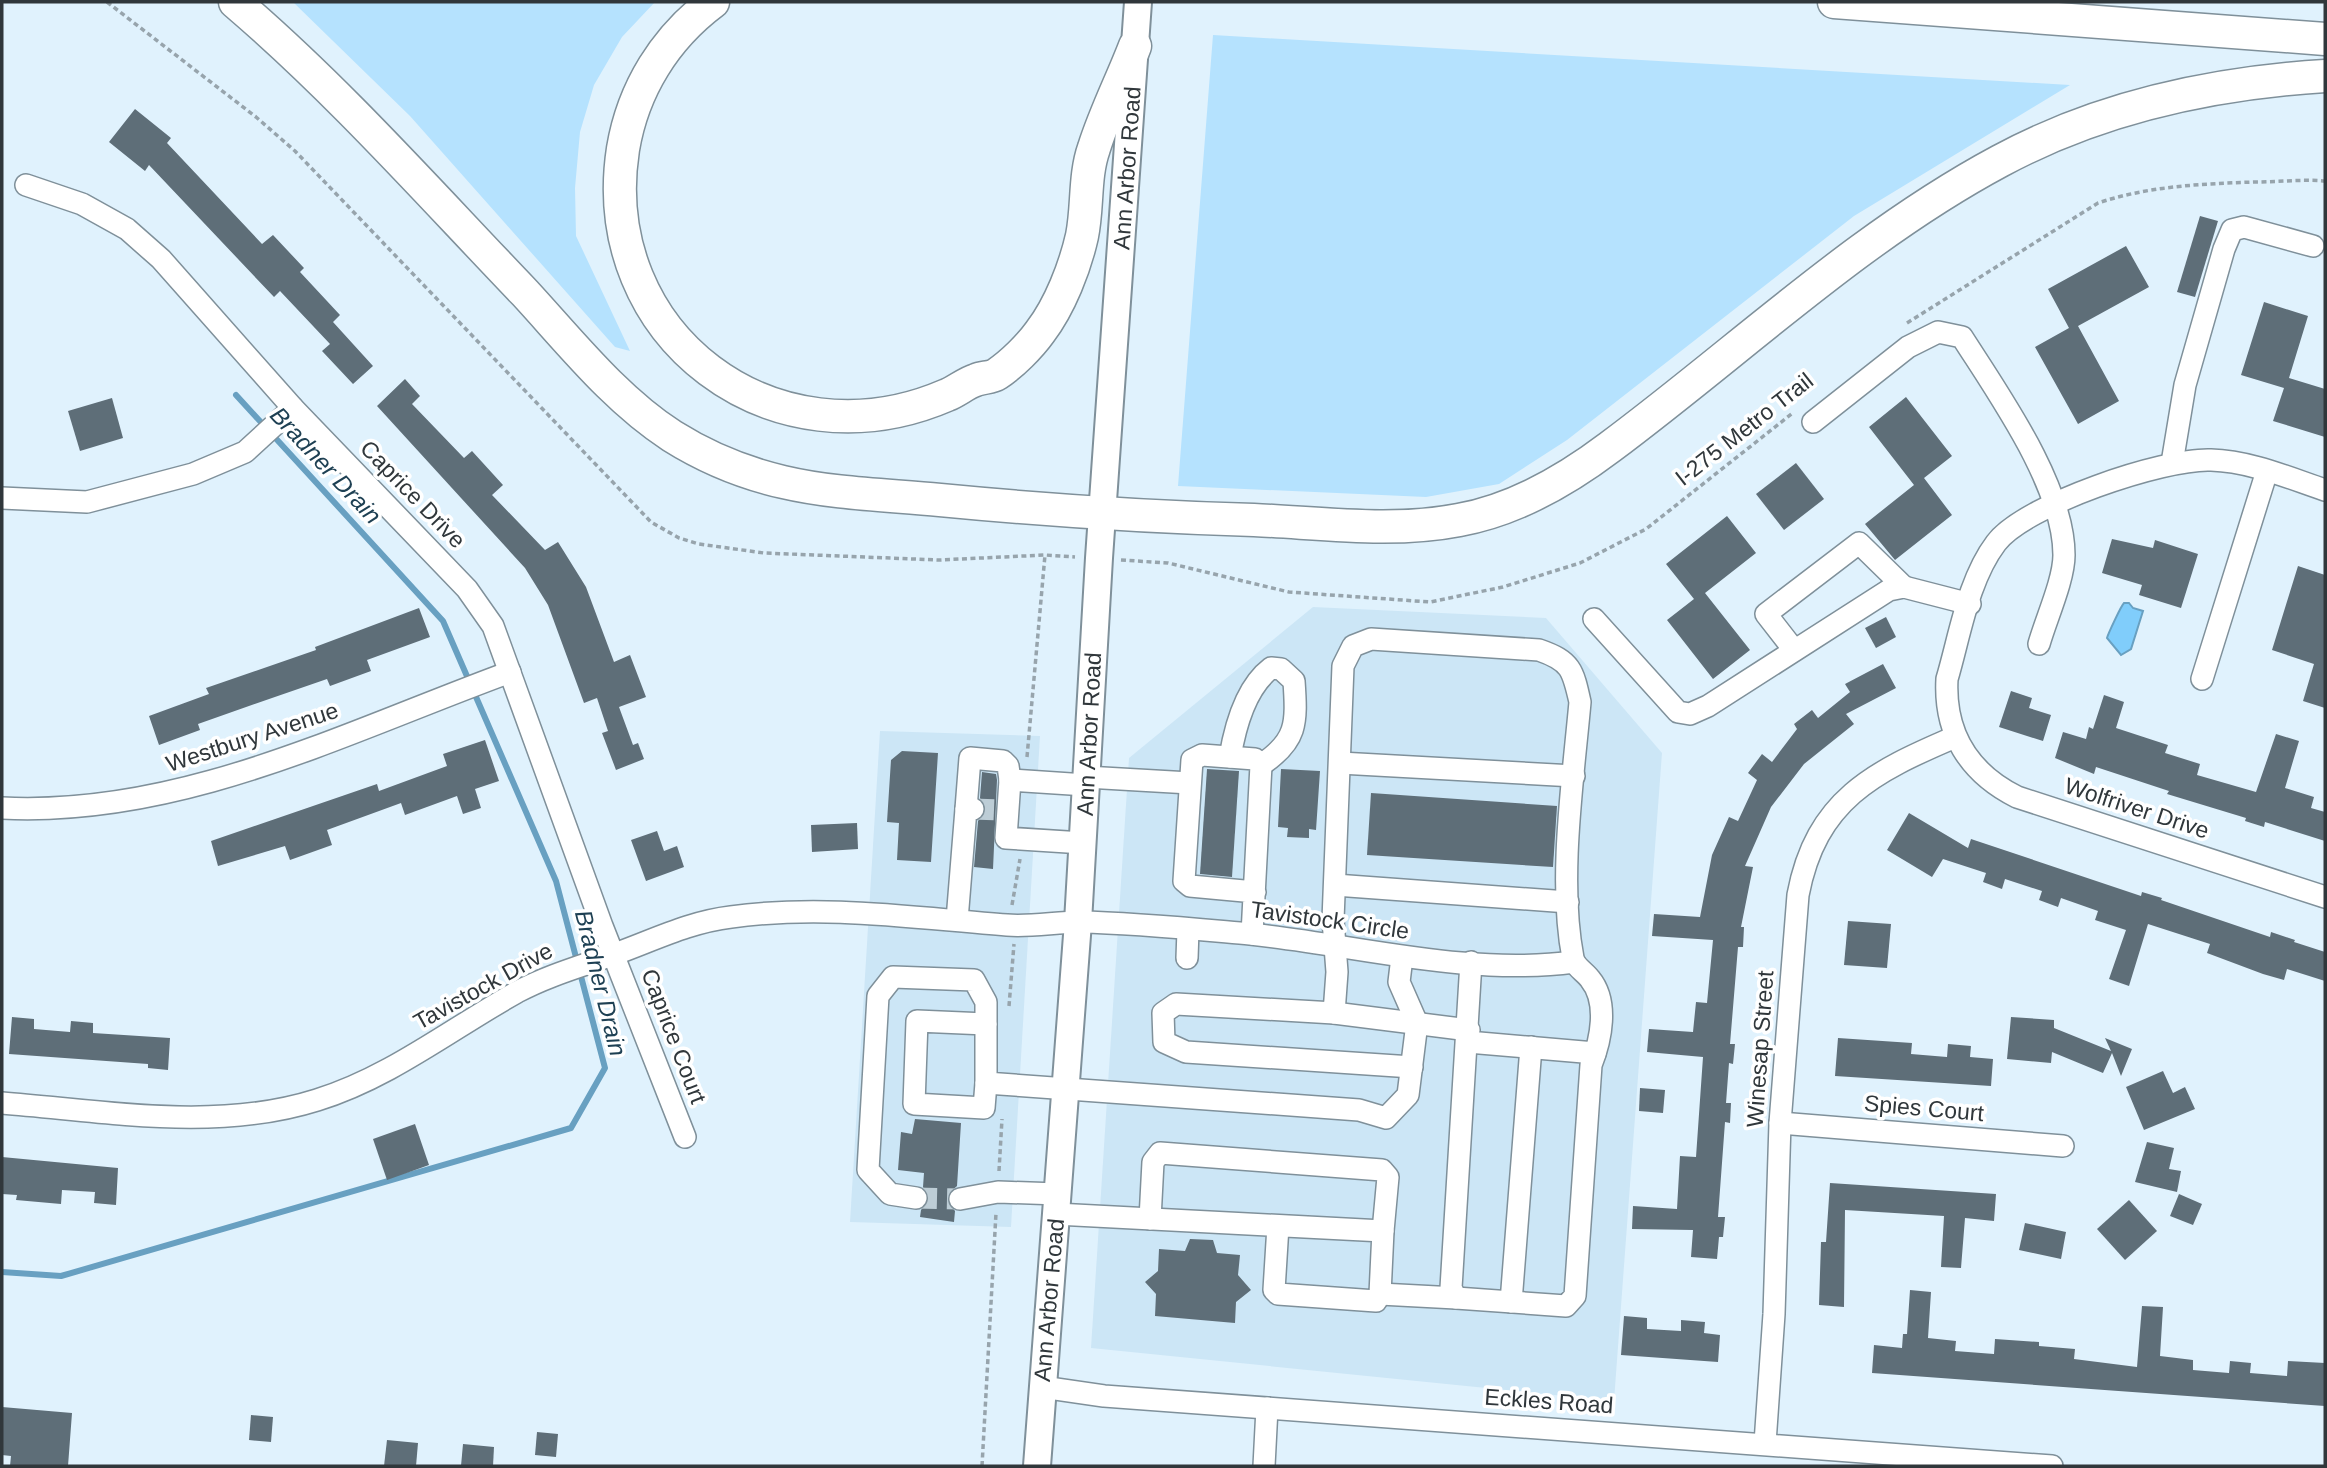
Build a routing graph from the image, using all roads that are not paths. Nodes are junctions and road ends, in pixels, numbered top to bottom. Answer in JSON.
{"nodes":[{"id":1,"x":235,"y":2,"type":"edge"},
{"id":2,"x":713,"y":2,"type":"edge"},
{"id":3,"x":1138,"y":2,"type":"edge"},
{"id":4,"x":1834,"y":2,"type":"edge"},
{"id":5,"x":2325,"y":38,"type":"edge"},
{"id":6,"x":1135,"y":46,"type":"junction"},
{"id":7,"x":2325,"y":76,"type":"edge"},
{"id":8,"x":26,"y":185,"type":"dead end"},
{"id":9,"x":2313,"y":246,"type":"dead end"},
{"id":10,"x":293,"y":408,"type":"junction"},
{"id":11,"x":1805,"y":416,"type":"road end"},
{"id":12,"x":2172,"y":463,"type":"junction"},
{"id":13,"x":2267,"y":471,"type":"junction"},
{"id":14,"x":2325,"y":490,"type":"edge"},
{"id":15,"x":2,"y":498,"type":"edge"},
{"id":16,"x":2056,"y":503,"type":"junction"},
{"id":17,"x":1102,"y":515,"type":"junction"},
{"id":18,"x":1904,"y":587,"type":"junction"},
{"id":19,"x":1970,"y":604,"type":"junction"},
{"id":20,"x":1594,"y":619,"type":"dead end"},
{"id":21,"x":2039,"y":643,"type":"dead end"},
{"id":22,"x":1794,"y":650,"type":"junction"},
{"id":23,"x":510,"y":672,"type":"junction"},
{"id":24,"x":2202,"y":679,"type":"dead end"},
{"id":25,"x":1955,"y":737,"type":"junction"},
{"id":26,"x":1230,"y":757,"type":"junction"},
{"id":27,"x":1340,"y":763,"type":"junction"},
{"id":28,"x":1261,"y":765,"type":"junction"},
{"id":29,"x":1018,"y":773,"type":"junction"},
{"id":30,"x":1574,"y":776,"type":"junction"},
{"id":31,"x":1086,"y":781,"type":"junction"},
{"id":32,"x":1190,"y":783,"type":"junction"},
{"id":33,"x":2,"y":808,"type":"edge"},
{"id":34,"x":1083,"y":843,"type":"junction"},
{"id":35,"x":1335,"y":885,"type":"junction"},
{"id":36,"x":1255,"y":892,"type":"junction"},
{"id":37,"x":2325,"y":897,"type":"edge"},
{"id":38,"x":1568,"y":902,"type":"junction"},
{"id":39,"x":957,"y":920,"type":"junction"},
{"id":40,"x":1079,"y":922,"type":"junction"},
{"id":41,"x":1188,"y":930,"type":"junction"},
{"id":42,"x":1252,"y":934,"type":"junction"},
{"id":43,"x":1336,"y":947,"type":"junction"},
{"id":44,"x":614,"y":954,"type":"junction"},
{"id":45,"x":1402,"y":957,"type":"junction"},
{"id":46,"x":1187,"y":958,"type":"dead end"},
{"id":47,"x":1471,"y":962,"type":"junction"},
{"id":48,"x":1574,"y":962,"type":"junction"},
{"id":49,"x":1334,"y":1013,"type":"junction"},
{"id":50,"x":1417,"y":1023,"type":"junction"},
{"id":51,"x":986,"y":1024,"type":"junction"},
{"id":52,"x":1469,"y":1036,"type":"junction"},
{"id":53,"x":1531,"y":1047,"type":"junction"},
{"id":54,"x":1595,"y":1053,"type":"junction"},
{"id":55,"x":1412,"y":1067,"type":"junction"},
{"id":56,"x":986,"y":1083,"type":"junction"},
{"id":57,"x":1066,"y":1090,"type":"junction"},
{"id":58,"x":2,"y":1103,"type":"edge"},
{"id":59,"x":1780,"y":1123,"type":"junction"},
{"id":60,"x":685,"y":1137,"type":"dead end"},
{"id":61,"x":2063,"y":1146,"type":"dead end"},
{"id":62,"x":916,"y":1198,"type":"tunnel mouth"},
{"id":63,"x":960,"y":1199,"type":"tunnel mouth"},
{"id":64,"x":1057,"y":1204,"type":"junction"},
{"id":65,"x":1150,"y":1219,"type":"junction"},
{"id":66,"x":1278,"y":1226,"type":"junction"},
{"id":67,"x":1383,"y":1231,"type":"junction"},
{"id":68,"x":1380,"y":1294,"type":"junction"},
{"id":69,"x":1456,"y":1298,"type":"junction"},
{"id":70,"x":1511,"y":1302,"type":"junction"},
{"id":71,"x":1042,"y":1387,"type":"junction"},
{"id":72,"x":1267,"y":1408,"type":"junction"},
{"id":73,"x":1765,"y":1443,"type":"junction"},
{"id":74,"x":1037,"y":1466,"type":"edge"},
{"id":75,"x":1264,"y":1466,"type":"edge"},
{"id":76,"x":2052,"y":1466,"type":"edge"}],
"edges":[{"from":1,"to":17,"type":"highway"},
{"from":2,"to":6,"type":"highway"},
{"from":3,"to":6,"type":"main road","name":"Ann Arbor Road"},
{"from":4,"to":5,"type":"highway"},
{"from":6,"to":17,"type":"main road","name":"Ann Arbor Road"},
{"from":7,"to":17,"type":"highway"},
{"from":8,"to":10,"type":"street","name":"Caprice Drive"},
{"from":9,"to":12,"type":"street"},
{"from":10,"to":15,"type":"street"},
{"from":10,"to":23,"type":"street","name":"Caprice Drive"},
{"from":11,"to":16,"type":"street"},
{"from":12,"to":13,"type":"street","name":"Wolfriver Drive"},
{"from":12,"to":16,"type":"street","name":"Wolfriver Drive"},
{"from":13,"to":14,"type":"street","name":"Wolfriver Drive"},
{"from":13,"to":24,"type":"street"},
{"from":16,"to":19,"type":"street","name":"Wolfriver Drive"},
{"from":16,"to":21,"type":"street"},
{"from":17,"to":31,"type":"main road","name":"Ann Arbor Road"},
{"from":18,"to":19,"type":"street"},
{"from":18,"to":22,"type":"street"},
{"from":18,"to":22,"type":"street"},
{"from":19,"to":25,"type":"street","name":"Wolfriver Drive"},
{"from":20,"to":22,"type":"street"},
{"from":23,"to":33,"type":"street","name":"Westbury Avenue"},
{"from":23,"to":44,"type":"street","name":"Caprice Drive"},
{"from":25,"to":37,"type":"street","name":"Wolfriver Drive"},
{"from":25,"to":59,"type":"street","name":"Winesap Street"},
{"from":26,"to":28,"type":"street"},
{"from":26,"to":28,"type":"street"},
{"from":26,"to":32,"type":"street"},
{"from":27,"to":30,"type":"street"},
{"from":27,"to":30,"type":"street"},
{"from":27,"to":35,"type":"street"},
{"from":28,"to":36,"type":"street"},
{"from":29,"to":31,"type":"street"},
{"from":29,"to":34,"type":"street"},
{"from":29,"to":39,"type":"street"},
{"from":30,"to":38,"type":"street"},
{"from":31,"to":32,"type":"street"},
{"from":31,"to":34,"type":"main road","name":"Ann Arbor Road"},
{"from":32,"to":36,"type":"street"},
{"from":34,"to":40,"type":"main road","name":"Ann Arbor Road"},
{"from":35,"to":38,"type":"street"},
{"from":35,"to":43,"type":"street"},
{"from":36,"to":42,"type":"street"},
{"from":38,"to":48,"type":"street"},
{"from":39,"to":40,"type":"street","name":"Tavistock Drive"},
{"from":39,"to":44,"type":"street","name":"Tavistock Drive"},
{"from":40,"to":41,"type":"street","name":"Tavistock Circle"},
{"from":40,"to":57,"type":"main road","name":"Ann Arbor Road"},
{"from":41,"to":42,"type":"street","name":"Tavistock Circle"},
{"from":41,"to":46,"type":"street"},
{"from":42,"to":43,"type":"street","name":"Tavistock Circle"},
{"from":43,"to":45,"type":"street","name":"Tavistock Circle"},
{"from":43,"to":49,"type":"street"},
{"from":44,"to":58,"type":"street","name":"Tavistock Drive"},
{"from":44,"to":60,"type":"street","name":"Caprice Court"},
{"from":45,"to":47,"type":"street","name":"Tavistock Circle"},
{"from":45,"to":50,"type":"street"},
{"from":47,"to":48,"type":"street","name":"Tavistock Circle"},
{"from":47,"to":52,"type":"street"},
{"from":48,"to":54,"type":"street"},
{"from":49,"to":50,"type":"street"},
{"from":49,"to":55,"type":"street"},
{"from":50,"to":52,"type":"street"},
{"from":50,"to":55,"type":"street"},
{"from":51,"to":56,"type":"street"},
{"from":51,"to":56,"type":"street"},
{"from":51,"to":62,"type":"street"},
{"from":52,"to":53,"type":"street"},
{"from":52,"to":69,"type":"street"},
{"from":53,"to":54,"type":"street"},
{"from":53,"to":70,"type":"street"},
{"from":54,"to":70,"type":"street"},
{"from":55,"to":57,"type":"street"},
{"from":56,"to":57,"type":"street"},
{"from":57,"to":64,"type":"main road","name":"Ann Arbor Road"},
{"from":59,"to":61,"type":"street","name":"Spies Court"},
{"from":59,"to":73,"type":"street","name":"Winesap Street"},
{"from":63,"to":64,"type":"street"},
{"from":64,"to":65,"type":"street"},
{"from":64,"to":71,"type":"main road","name":"Ann Arbor Road"},
{"from":65,"to":66,"type":"street"},
{"from":65,"to":67,"type":"street"},
{"from":66,"to":67,"type":"street"},
{"from":66,"to":68,"type":"street"},
{"from":67,"to":68,"type":"street"},
{"from":68,"to":69,"type":"street"},
{"from":69,"to":70,"type":"street"},
{"from":71,"to":72,"type":"street","name":"Eckles Road"},
{"from":71,"to":74,"type":"main road","name":"Ann Arbor Road"},
{"from":72,"to":73,"type":"street","name":"Eckles Road"},
{"from":72,"to":75,"type":"street"},
{"from":73,"to":76,"type":"street","name":"Eckles Road"}]}
